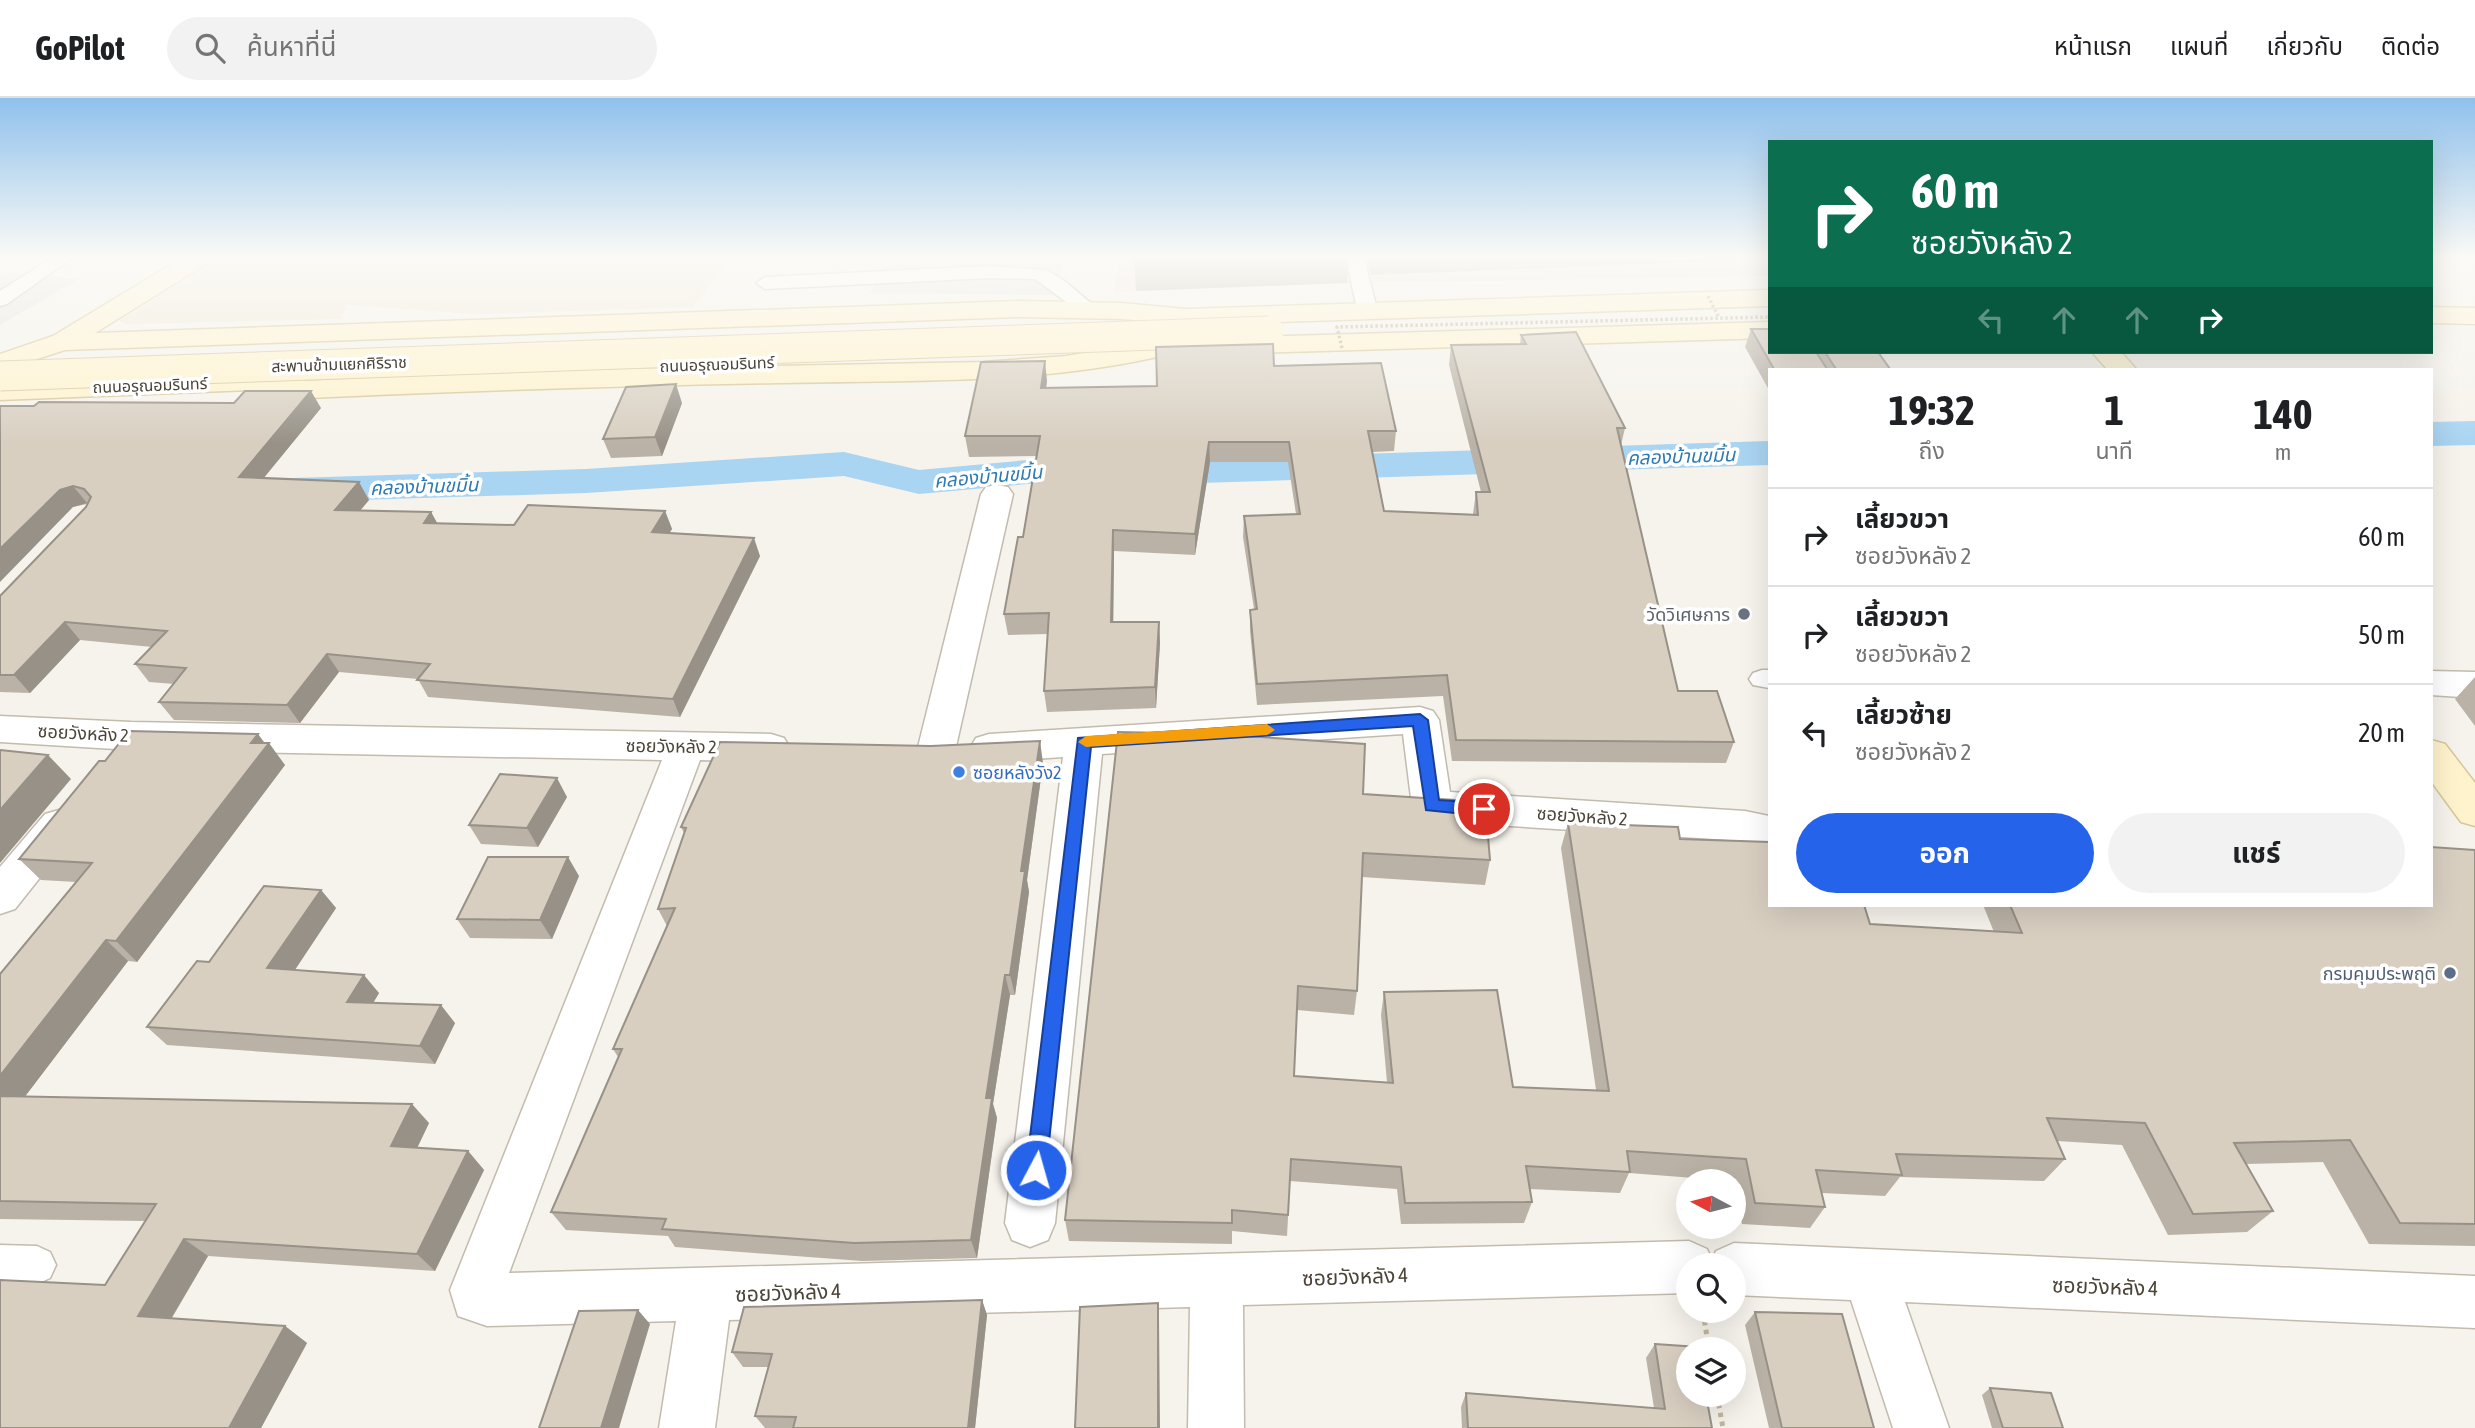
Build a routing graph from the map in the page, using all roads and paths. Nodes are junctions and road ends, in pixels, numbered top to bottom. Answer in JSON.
{"nodes":[{"id":1,"x":58,"y":320,"type":"edge"},
{"id":2,"x":98,"y":320,"type":"edge"},
{"id":3,"x":689,"y":320,"type":"edge"},
{"id":4,"x":1099,"y":320,"type":"edge"},
{"id":5,"x":1627,"y":320,"type":"edge"},
{"id":6,"x":1631,"y":320,"type":"edge"},
{"id":7,"x":2433,"y":328,"type":"edge"},
{"id":8,"x":2475,"y":328,"type":"edge"},
{"id":9,"x":1768,"y":330,"type":"edge"},
{"id":10,"x":62,"y":342,"type":"junction"},
{"id":11,"x":0,"y":345,"type":"edge"},
{"id":12,"x":1160,"y":348,"type":"junction"},
{"id":13,"x":1342,"y":348,"type":"dead end"},
{"id":14,"x":2108,"y":354,"type":"edge"},
{"id":15,"x":0,"y":362,"type":"edge"},
{"id":16,"x":2121,"y":368,"type":"edge"},
{"id":17,"x":0,"y":378,"type":"edge"},
{"id":18,"x":0,"y":391,"type":"edge"},
{"id":19,"x":0,"y":406,"type":"edge"},
{"id":20,"x":997,"y":494,"type":"dead end"},
{"id":21,"x":2433,"y":683,"type":"edge"},
{"id":22,"x":2475,"y":685,"type":"edge"},
{"id":23,"x":0,"y":729,"type":"edge"},
{"id":24,"x":131,"y":736,"type":"junction"},
{"id":25,"x":1083,"y":742,"type":"junction"},
{"id":26,"x":686,"y":747,"type":"junction"},
{"id":27,"x":811,"y":749,"type":"edge"},
{"id":28,"x":895,"y":750,"type":"edge"},
{"id":29,"x":936,"y":751,"type":"junction"},
{"id":30,"x":2433,"y":757,"type":"edge"},
{"id":31,"x":104,"y":768,"type":"edge"},
{"id":32,"x":78,"y":800,"type":"edge"},
{"id":33,"x":2475,"y":811,"type":"edge"},
{"id":34,"x":1768,"y":831,"type":"edge"},
{"id":35,"x":0,"y":897,"type":"edge"},
{"id":36,"x":1030,"y":1223,"type":"dead end"},
{"id":37,"x":0,"y":1264,"type":"edge"},
{"id":38,"x":37,"y":1265,"type":"dead end"},
{"id":39,"x":1676,"y":1267,"type":"edge"},
{"id":40,"x":1746,"y":1270,"type":"edge"},
{"id":41,"x":1870,"y":1277,"type":"junction"},
{"id":42,"x":1217,"y":1280,"type":"junction"},
{"id":43,"x":706,"y":1294,"type":"junction"},
{"id":44,"x":2475,"y":1302,"type":"edge"},
{"id":45,"x":1719,"y":1407,"type":"edge"},
{"id":46,"x":687,"y":1428,"type":"edge"},
{"id":47,"x":1216,"y":1428,"type":"edge"},
{"id":48,"x":1723,"y":1428,"type":"edge"},
{"id":49,"x":1921,"y":1428,"type":"edge"}],
"edges":[{"from":1,"to":11,"type":"main road"},
{"from":2,"to":10,"type":"main road"},
{"from":3,"to":10,"type":"main road"},
{"from":4,"to":15,"type":"main road","name":"ถนนอรุณอมรินทร์"},
{"from":5,"to":17,"type":"main road","name":"สะพานข้ามแยกศิริราช","bridge":true},
{"from":6,"to":13,"type":"path","bridge":true},
{"from":7,"to":8,"type":"main road"},
{"from":9,"to":12,"type":"main road","name":"ถนนอรุณอมรินทร์"},
{"from":10,"to":15,"type":"main road"},
{"from":10,"to":17,"type":"main road"},
{"from":12,"to":18,"type":"main road","name":"ถนนอรุณอมรินทร์"},
{"from":12,"to":19,"type":"main road"},
{"from":14,"to":16,"type":"main road"},
{"from":20,"to":29,"type":"street"},
{"from":21,"to":22,"type":"street"},
{"from":23,"to":24,"type":"street","name":"ซอยวังหลัง 2"},
{"from":24,"to":26,"type":"street","name":"ซอยวังหลัง 2"},
{"from":24,"to":31,"type":"street"},
{"from":25,"to":29,"type":"street","name":"ซอยวังหลัง 2"},
{"from":25,"to":34,"type":"street","name":"ซอยวังหลัง 2"},
{"from":25,"to":36,"type":"street"},
{"from":26,"to":27,"type":"street","name":"ซอยวังหลัง 2"},
{"from":26,"to":43,"type":"street","name":"ซอยวังหลัง 4"},
{"from":28,"to":29,"type":"street","name":"ซอยวังหลัง 2"},
{"from":30,"to":33,"type":"main road"},
{"from":32,"to":35,"type":"street"},
{"from":37,"to":38,"type":"lane"},
{"from":39,"to":42,"type":"street","name":"ซอยวังหลัง 4"},
{"from":40,"to":41,"type":"street","name":"ซอยวังหลัง 4"},
{"from":41,"to":44,"type":"street","name":"ซอยวังหลัง 4"},
{"from":41,"to":49,"type":"street"},
{"from":42,"to":43,"type":"street","name":"ซอยวังหลัง 4"},
{"from":42,"to":47,"type":"street"},
{"from":43,"to":46,"type":"street"},
{"from":45,"to":48,"type":"path"}]}
